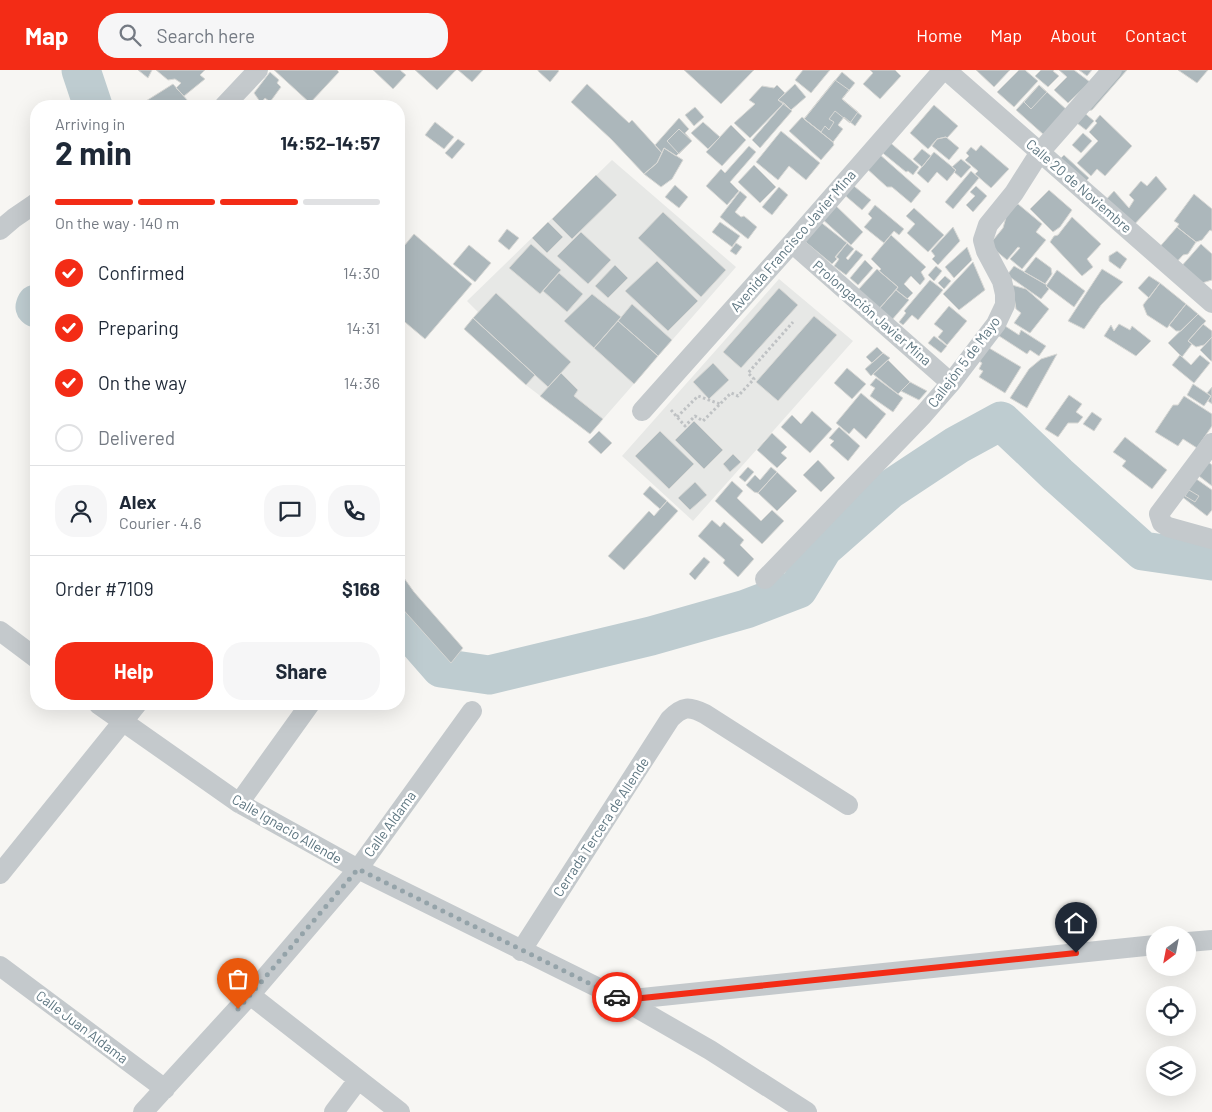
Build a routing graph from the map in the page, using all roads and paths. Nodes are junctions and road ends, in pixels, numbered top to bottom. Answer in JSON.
{"nodes":[{"id":1,"x":258,"y":70,"type":"edge"},
{"id":2,"x":944,"y":70,"type":"edge"},
{"id":3,"x":1112,"y":70,"type":"edge"},
{"id":4,"x":230,"y":100,"type":"edge"},
{"id":5,"x":1040,"y":152,"type":"junction"},
{"id":6,"x":30,"y":207,"type":"edge"},
{"id":7,"x":0,"y":230,"type":"edge"},
{"id":8,"x":792,"y":243,"type":"junction"},
{"id":9,"x":1212,"y":303,"type":"edge"},
{"id":10,"x":793,"y":322,"type":"dead end"},
{"id":11,"x":951,"y":382,"type":"junction"},
{"id":12,"x":720,"y":404,"type":"junction"},
{"id":13,"x":667,"y":406,"type":"dead end"},
{"id":14,"x":642,"y":411,"type":"dead end"},
{"id":15,"x":677,"y":417,"type":"junction"},
{"id":16,"x":1212,"y":443,"type":"edge"},
{"id":17,"x":1212,"y":539,"type":"edge"},
{"id":18,"x":765,"y":579,"type":"dead end"},
{"id":19,"x":0,"y":631,"type":"edge"},
{"id":20,"x":30,"y":654,"type":"edge"},
{"id":21,"x":106,"y":710,"type":"edge"},
{"id":22,"x":132,"y":710,"type":"edge"},
{"id":23,"x":306,"y":710,"type":"edge"},
{"id":24,"x":472,"y":711,"type":"dead end"},
{"id":25,"x":122,"y":722,"type":"junction"},
{"id":26,"x":240,"y":803,"type":"junction"},
{"id":27,"x":848,"y":805,"type":"dead end"},
{"id":28,"x":358,"y":869,"type":"junction"},
{"id":29,"x":0,"y":874,"type":"edge"},
{"id":30,"x":1212,"y":940,"type":"edge"},
{"id":31,"x":1196,"y":941,"type":"edge"},
{"id":32,"x":1146,"y":946,"type":"edge"},
{"id":33,"x":521,"y":951,"type":"junction"},
{"id":34,"x":0,"y":966,"type":"edge"},
{"id":35,"x":250,"y":995,"type":"junction"},
{"id":36,"x":623,"y":1000,"type":"junction"},
{"id":37,"x":358,"y":1080,"type":"junction"},
{"id":38,"x":165,"y":1088,"type":"junction"},
{"id":39,"x":143,"y":1112,"type":"edge"},
{"id":40,"x":334,"y":1112,"type":"edge"},
{"id":41,"x":400,"y":1112,"type":"edge"},
{"id":42,"x":808,"y":1112,"type":"edge"}],
"edges":[{"from":1,"to":4,"type":"street"},
{"from":2,"to":5,"type":"street","name":"Calle 20 de Noviembre"},
{"from":2,"to":8,"type":"street","name":"Avenida Francisco Javier Mina"},
{"from":3,"to":5,"type":"street","name":"Callejón 5 de Mayo"},
{"from":5,"to":9,"type":"street","name":"Calle 20 de Noviembre"},
{"from":5,"to":11,"type":"street","name":"Callejón 5 de Mayo"},
{"from":6,"to":7,"type":"street"},
{"from":8,"to":11,"type":"street","name":"Prolongación Javier Mina"},
{"from":8,"to":14,"type":"street","name":"Avenida Francisco Javier Mina"},
{"from":10,"to":12,"type":"path"},
{"from":11,"to":18,"type":"street","name":"Callejón 5 de Mayo"},
{"from":12,"to":15,"type":"path"},
{"from":12,"to":15,"type":"path"},
{"from":13,"to":15,"type":"path"},
{"from":16,"to":17,"type":"street"},
{"from":19,"to":20,"type":"street"},
{"from":21,"to":25,"type":"street","name":"Calle Ignacio Allende"},
{"from":22,"to":25,"type":"street"},
{"from":23,"to":26,"type":"street"},
{"from":24,"to":28,"type":"street","name":"Calle Aldama"},
{"from":25,"to":26,"type":"street","name":"Calle Ignacio Allende"},
{"from":25,"to":29,"type":"street"},
{"from":26,"to":28,"type":"street","name":"Calle Ignacio Allende"},
{"from":27,"to":33,"type":"street","name":"Cerrada Tercera de Allende"},
{"from":28,"to":33,"type":"street","name":"Calle Ignacio Allende"},
{"from":28,"to":35,"type":"street","name":"Calle Aldama"},
{"from":30,"to":31,"type":"street"},
{"from":32,"to":36,"type":"street"},
{"from":33,"to":36,"type":"street","name":"Calle Ignacio Allende"},
{"from":34,"to":38,"type":"street","name":"Calle Juan Aldama"},
{"from":35,"to":37,"type":"street"},
{"from":35,"to":38,"type":"street","name":"Calle Aldama"},
{"from":36,"to":42,"type":"street","name":"Calle Ignacio Allende"},
{"from":37,"to":40,"type":"street"},
{"from":37,"to":41,"type":"street"},
{"from":38,"to":39,"type":"street","name":"Calle Aldama"}]}
